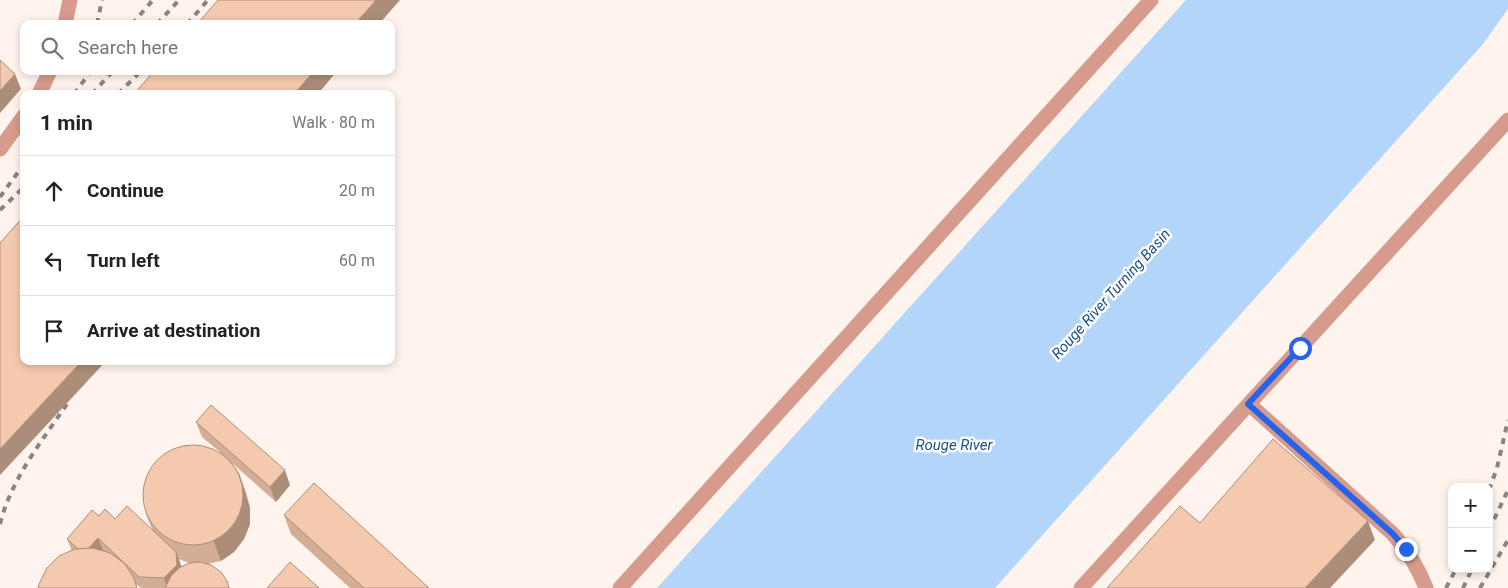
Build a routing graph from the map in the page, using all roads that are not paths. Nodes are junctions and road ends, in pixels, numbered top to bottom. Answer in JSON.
{"nodes":[{"id":1,"x":70,"y":0,"type":"edge"},
{"id":2,"x":1151,"y":0,"type":"edge"},
{"id":3,"x":66,"y":20,"type":"edge"},
{"id":4,"x":48,"y":75,"type":"edge"},
{"id":5,"x":41,"y":90,"type":"edge"},
{"id":6,"x":1508,"y":120,"type":"edge"},
{"id":7,"x":20,"y":122,"type":"edge"},
{"id":8,"x":0,"y":149,"type":"edge"},
{"id":9,"x":1248,"y":404,"type":"junction"},
{"id":10,"x":620,"y":588,"type":"edge"},
{"id":11,"x":1081,"y":588,"type":"edge"},
{"id":12,"x":1426,"y":588,"type":"edge"}],
"edges":[{"from":1,"to":3,"type":"lane"},
{"from":2,"to":10,"type":"lane"},
{"from":4,"to":5,"type":"lane"},
{"from":6,"to":9,"type":"lane"},
{"from":7,"to":8,"type":"lane"},
{"from":9,"to":11,"type":"lane"},
{"from":9,"to":12,"type":"lane"}]}
